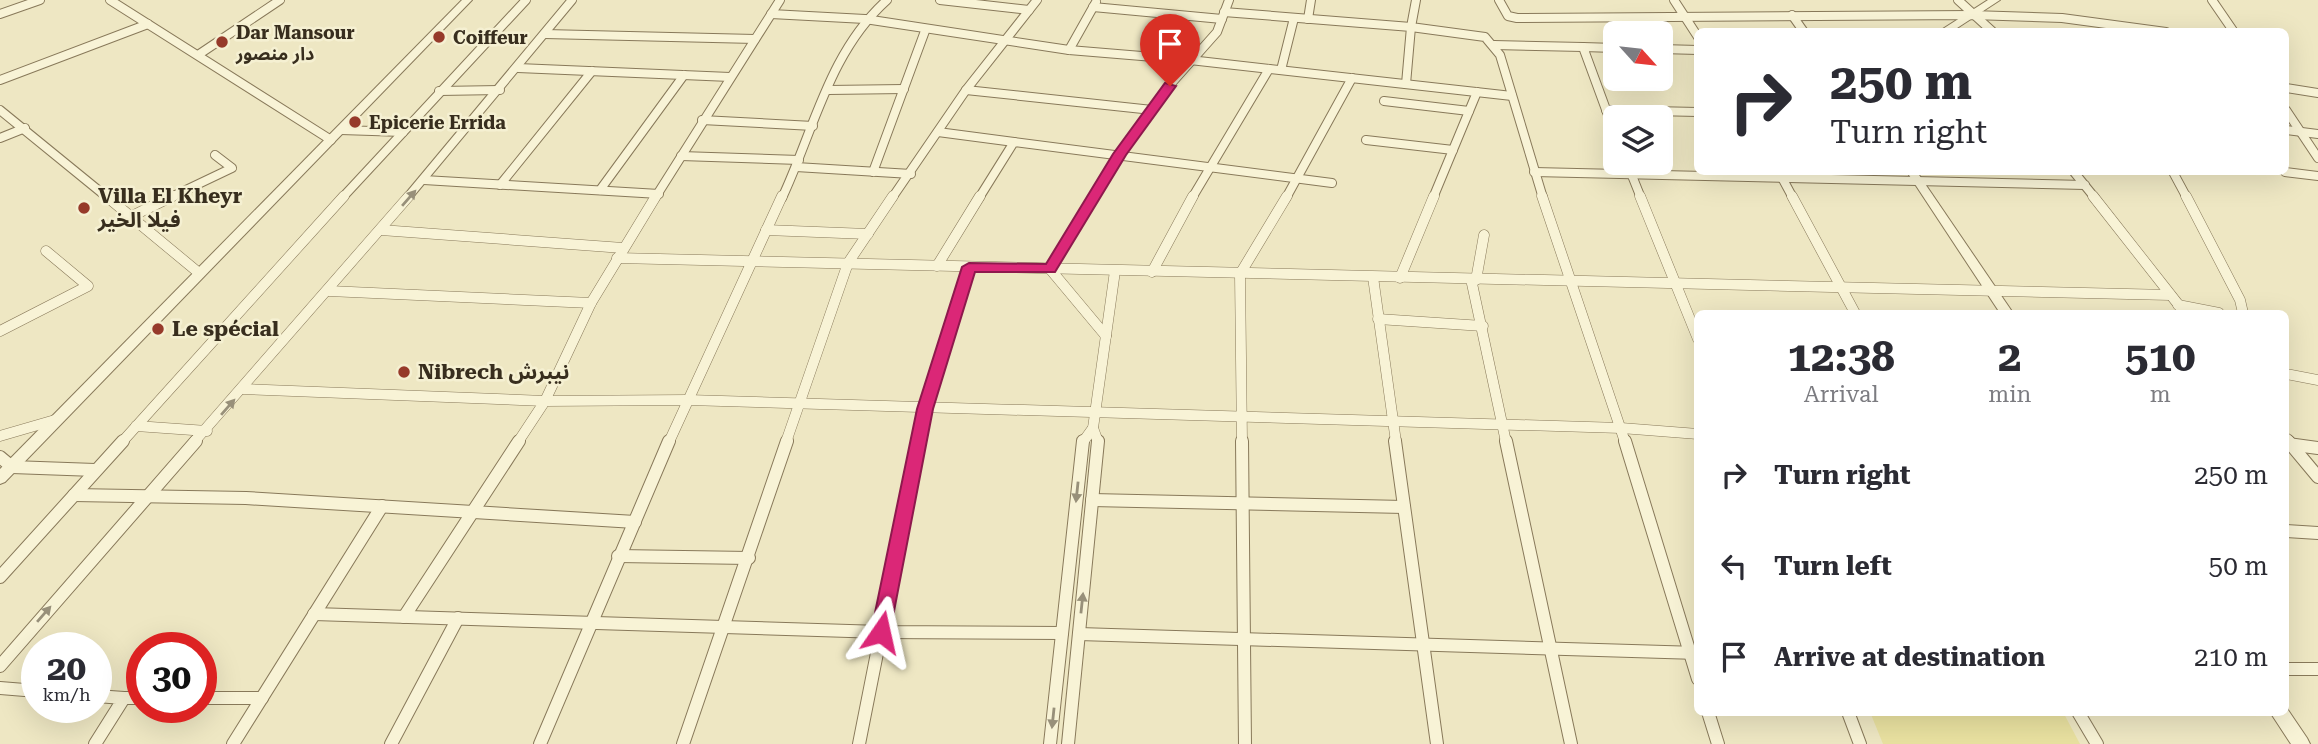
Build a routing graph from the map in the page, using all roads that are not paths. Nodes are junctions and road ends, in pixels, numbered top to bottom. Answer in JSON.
{"nodes":[{"id":1,"x":40,"y":0,"type":"edge"},
{"id":2,"x":110,"y":0,"type":"edge"},
{"id":3,"x":280,"y":0,"type":"edge"},
{"id":4,"x":467,"y":0,"type":"edge"},
{"id":5,"x":526,"y":0,"type":"edge"},
{"id":6,"x":572,"y":0,"type":"edge"},
{"id":7,"x":780,"y":0,"type":"edge"},
{"id":8,"x":887,"y":0,"type":"edge"},
{"id":9,"x":940,"y":0,"type":"edge"},
{"id":10,"x":1037,"y":0,"type":"edge"},
{"id":11,"x":1229,"y":0,"type":"edge"},
{"id":12,"x":1311,"y":0,"type":"edge"},
{"id":13,"x":1416,"y":0,"type":"edge"},
{"id":14,"x":1499,"y":0,"type":"edge"},
{"id":15,"x":1674,"y":0,"type":"edge"},
{"id":16,"x":1958,"y":0,"type":"edge"},
{"id":17,"x":1995,"y":0,"type":"edge"},
{"id":18,"x":2213,"y":0,"type":"edge"},
{"id":19,"x":1095,"y":3,"type":"edge"},
{"id":20,"x":1029,"y":10,"type":"junction"},
{"id":21,"x":0,"y":14,"type":"edge"},
{"id":22,"x":771,"y":14,"type":"junction"},
{"id":23,"x":1684,"y":15,"type":"junction"},
{"id":24,"x":1792,"y":15,"type":"junction"},
{"id":25,"x":1972,"y":15,"type":"junction"},
{"id":26,"x":1223,"y":16,"type":"junction"},
{"id":27,"x":1294,"y":18,"type":"junction"},
{"id":28,"x":865,"y":19,"type":"junction"},
{"id":29,"x":1308,"y":19,"type":"junction"},
{"id":30,"x":148,"y":24,"type":"junction"},
{"id":31,"x":1411,"y":27,"type":"junction"},
{"id":32,"x":1801,"y":28,"type":"edge"},
{"id":33,"x":1950,"y":28,"type":"edge"},
{"id":34,"x":1988,"y":28,"type":"edge"},
{"id":35,"x":2136,"y":28,"type":"edge"},
{"id":36,"x":2231,"y":28,"type":"edge"},
{"id":37,"x":925,"y":31,"type":"junction"},
{"id":38,"x":1694,"y":31,"type":"edge"},
{"id":39,"x":545,"y":34,"type":"junction"},
{"id":40,"x":755,"y":39,"type":"junction"},
{"id":41,"x":1003,"y":42,"type":"junction"},
{"id":42,"x":1494,"y":45,"type":"junction"},
{"id":43,"x":1583,"y":47,"type":"junction"},
{"id":44,"x":1603,"y":48,"type":"edge"},
{"id":45,"x":1673,"y":49,"type":"edge"},
{"id":46,"x":1069,"y":50,"type":"junction"},
{"id":47,"x":1694,"y":50,"type":"edge"},
{"id":48,"x":198,"y":55,"type":"junction"},
{"id":49,"x":1190,"y":60,"type":"junction"},
{"id":50,"x":518,"y":68,"type":"junction"},
{"id":51,"x":1269,"y":69,"type":"junction"},
{"id":52,"x":1281,"y":70,"type":"junction"},
{"id":53,"x":592,"y":71,"type":"junction"},
{"id":54,"x":684,"y":75,"type":"junction"},
{"id":55,"x":730,"y":78,"type":"junction"},
{"id":56,"x":1352,"y":78,"type":"junction"},
{"id":57,"x":0,"y":80,"type":"edge"},
{"id":58,"x":1406,"y":84,"type":"junction"},
{"id":59,"x":2289,"y":88,"type":"edge"},
{"id":60,"x":904,"y":89,"type":"junction"},
{"id":61,"x":500,"y":90,"type":"junction"},
{"id":62,"x":828,"y":90,"type":"junction"},
{"id":63,"x":965,"y":90,"type":"junction"},
{"id":64,"x":439,"y":91,"type":"junction"},
{"id":65,"x":1477,"y":92,"type":"junction"},
{"id":66,"x":2318,"y":93,"type":"edge"},
{"id":67,"x":1512,"y":96,"type":"junction"},
{"id":68,"x":1384,"y":101,"type":"dead end"},
{"id":69,"x":1604,"y":105,"type":"edge"},
{"id":70,"x":0,"y":110,"type":"edge"},
{"id":71,"x":1152,"y":110,"type":"junction"},
{"id":72,"x":1469,"y":111,"type":"junction"},
{"id":73,"x":1673,"y":111,"type":"edge"},
{"id":74,"x":1694,"y":112,"type":"edge"},
{"id":75,"x":2289,"y":114,"type":"edge"},
{"id":76,"x":702,"y":120,"type":"junction"},
{"id":77,"x":813,"y":126,"type":"junction"},
{"id":78,"x":24,"y":128,"type":"junction"},
{"id":79,"x":341,"y":130,"type":"junction"},
{"id":80,"x":2289,"y":130,"type":"edge"},
{"id":81,"x":403,"y":131,"type":"junction"},
{"id":82,"x":938,"y":132,"type":"junction"},
{"id":83,"x":2301,"y":132,"type":"junction"},
{"id":84,"x":2318,"y":134,"type":"edge"},
{"id":85,"x":0,"y":138,"type":"edge"},
{"id":86,"x":331,"y":140,"type":"junction"},
{"id":87,"x":1366,"y":140,"type":"dead end"},
{"id":88,"x":1014,"y":142,"type":"junction"},
{"id":89,"x":1453,"y":150,"type":"junction"},
{"id":90,"x":1120,"y":154,"type":"junction"},
{"id":91,"x":215,"y":155,"type":"dead end"},
{"id":92,"x":681,"y":156,"type":"junction"},
{"id":93,"x":2318,"y":158,"type":"edge"},
{"id":94,"x":798,"y":164,"type":"junction"},
{"id":95,"x":1209,"y":166,"type":"junction"},
{"id":96,"x":873,"y":172,"type":"junction"},
{"id":97,"x":1534,"y":172,"type":"junction"},
{"id":98,"x":2289,"y":172,"type":"edge"},
{"id":99,"x":1603,"y":173,"type":"edge"},
{"id":100,"x":911,"y":174,"type":"junction"},
{"id":101,"x":1673,"y":174,"type":"edge"},
{"id":102,"x":1694,"y":174,"type":"edge"},
{"id":103,"x":1631,"y":175,"type":"edge"},
{"id":104,"x":1780,"y":175,"type":"edge"},
{"id":105,"x":2077,"y":175,"type":"edge"},
{"id":106,"x":2176,"y":175,"type":"edge"},
{"id":107,"x":1914,"y":176,"type":"edge"},
{"id":108,"x":2318,"y":176,"type":"edge"},
{"id":109,"x":1298,"y":178,"type":"junction"},
{"id":110,"x":424,"y":180,"type":"junction"},
{"id":111,"x":1332,"y":183,"type":"dead end"},
{"id":112,"x":2085,"y":185,"type":"junction"},
{"id":113,"x":500,"y":186,"type":"junction"},
{"id":114,"x":600,"y":190,"type":"junction"},
{"id":115,"x":659,"y":194,"type":"junction"},
{"id":116,"x":130,"y":217,"type":"junction"},
{"id":117,"x":381,"y":230,"type":"junction"},
{"id":118,"x":766,"y":230,"type":"junction"},
{"id":119,"x":868,"y":234,"type":"junction"},
{"id":120,"x":1484,"y":235,"type":"dead end"},
{"id":121,"x":623,"y":248,"type":"junction"},
{"id":122,"x":46,"y":251,"type":"dead end"},
{"id":123,"x":617,"y":258,"type":"junction"},
{"id":124,"x":751,"y":261,"type":"junction"},
{"id":125,"x":848,"y":263,"type":"junction"},
{"id":126,"x":937,"y":266,"type":"junction"},
{"id":127,"x":969,"y":267,"type":"junction"},
{"id":128,"x":1050,"y":268,"type":"junction"},
{"id":129,"x":1115,"y":271,"type":"junction"},
{"id":130,"x":1152,"y":272,"type":"junction"},
{"id":131,"x":199,"y":273,"type":"junction"},
{"id":132,"x":1240,"y":274,"type":"junction"},
{"id":133,"x":1373,"y":277,"type":"junction"},
{"id":134,"x":1400,"y":278,"type":"junction"},
{"id":135,"x":1473,"y":280,"type":"junction"},
{"id":136,"x":1571,"y":282,"type":"junction"},
{"id":137,"x":1676,"y":284,"type":"junction"},
{"id":138,"x":1841,"y":288,"type":"junction"},
{"id":139,"x":329,"y":290,"type":"junction"},
{"id":140,"x":1992,"y":292,"type":"junction"},
{"id":141,"x":2171,"y":295,"type":"junction"},
{"id":142,"x":591,"y":303,"type":"junction"},
{"id":143,"x":2181,"y":309,"type":"edge"},
{"id":144,"x":1853,"y":310,"type":"edge"},
{"id":145,"x":2005,"y":310,"type":"edge"},
{"id":146,"x":2242,"y":310,"type":"edge"},
{"id":147,"x":1378,"y":319,"type":"junction"},
{"id":148,"x":1483,"y":326,"type":"junction"},
{"id":149,"x":1694,"y":329,"type":"edge"},
{"id":150,"x":0,"y":331,"type":"edge"},
{"id":151,"x":1106,"y":336,"type":"junction"},
{"id":152,"x":2289,"y":375,"type":"edge"},
{"id":153,"x":2318,"y":380,"type":"edge"},
{"id":154,"x":243,"y":389,"type":"junction"},
{"id":155,"x":688,"y":400,"type":"junction"},
{"id":156,"x":545,"y":401,"type":"junction"},
{"id":157,"x":802,"y":404,"type":"junction"},
{"id":158,"x":925,"y":409,"type":"junction"},
{"id":159,"x":1095,"y":413,"type":"junction"},
{"id":160,"x":1241,"y":417,"type":"junction"},
{"id":161,"x":55,"y":420,"type":"junction"},
{"id":162,"x":1392,"y":423,"type":"junction"},
{"id":163,"x":136,"y":426,"type":"junction"},
{"id":164,"x":1505,"y":427,"type":"junction"},
{"id":165,"x":1093,"y":428,"type":"junction"},
{"id":166,"x":1621,"y":428,"type":"junction"},
{"id":167,"x":206,"y":431,"type":"junction"},
{"id":168,"x":1694,"y":434,"type":"edge"},
{"id":169,"x":0,"y":436,"type":"edge"},
{"id":170,"x":2289,"y":442,"type":"edge"},
{"id":171,"x":2289,"y":444,"type":"edge"},
{"id":172,"x":2318,"y":448,"type":"edge"},
{"id":173,"x":0,"y":457,"type":"edge"},
{"id":174,"x":12,"y":467,"type":"junction"},
{"id":175,"x":95,"y":470,"type":"junction"},
{"id":176,"x":2318,"y":477,"type":"edge"},
{"id":177,"x":0,"y":478,"type":"edge"},
{"id":178,"x":149,"y":494,"type":"junction"},
{"id":179,"x":74,"y":495,"type":"junction"},
{"id":180,"x":1092,"y":500,"type":"junction"},
{"id":181,"x":1242,"y":503,"type":"junction"},
{"id":182,"x":382,"y":506,"type":"junction"},
{"id":183,"x":1404,"y":507,"type":"junction"},
{"id":184,"x":472,"y":513,"type":"junction"},
{"id":185,"x":635,"y":522,"type":"junction"},
{"id":186,"x":2289,"y":531,"type":"edge"},
{"id":187,"x":2318,"y":533,"type":"edge"},
{"id":188,"x":618,"y":556,"type":"junction"},
{"id":189,"x":749,"y":558,"type":"junction"},
{"id":190,"x":0,"y":577,"type":"edge"},
{"id":191,"x":314,"y":614,"type":"junction"},
{"id":192,"x":404,"y":617,"type":"junction"},
{"id":193,"x":458,"y":618,"type":"junction"},
{"id":194,"x":593,"y":622,"type":"junction"},
{"id":195,"x":725,"y":626,"type":"junction"},
{"id":196,"x":881,"y":632,"type":"junction"},
{"id":197,"x":1062,"y":633,"type":"junction"},
{"id":198,"x":1079,"y":634,"type":"junction"},
{"id":199,"x":1244,"y":641,"type":"junction"},
{"id":200,"x":1424,"y":646,"type":"junction"},
{"id":201,"x":1552,"y":650,"type":"junction"},
{"id":202,"x":1693,"y":653,"type":"edge"},
{"id":203,"x":0,"y":666,"type":"edge"},
{"id":204,"x":2289,"y":669,"type":"edge"},
{"id":205,"x":2318,"y":669,"type":"edge"},
{"id":206,"x":0,"y":688,"type":"edge"},
{"id":207,"x":21,"y":690,"type":"edge"},
{"id":208,"x":112,"y":697,"type":"edge"},
{"id":209,"x":124,"y":698,"type":"joint"},
{"id":210,"x":217,"y":698,"type":"edge"},
{"id":211,"x":262,"y":698,"type":"junction"},
{"id":212,"x":1709,"y":716,"type":"edge"},
{"id":213,"x":1850,"y":716,"type":"edge"},
{"id":214,"x":2080,"y":716,"type":"edge"},
{"id":215,"x":2282,"y":716,"type":"edge"},
{"id":216,"x":95,"y":744,"type":"edge"},
{"id":217,"x":233,"y":744,"type":"edge"},
{"id":218,"x":391,"y":744,"type":"edge"},
{"id":219,"x":540,"y":744,"type":"edge"},
{"id":220,"x":683,"y":744,"type":"edge"},
{"id":221,"x":859,"y":744,"type":"edge"},
{"id":222,"x":1050,"y":744,"type":"edge"},
{"id":223,"x":1068,"y":744,"type":"edge"},
{"id":224,"x":1245,"y":744,"type":"edge"},
{"id":225,"x":1437,"y":744,"type":"edge"},
{"id":226,"x":1571,"y":744,"type":"edge"},
{"id":227,"x":1718,"y":744,"type":"edge"},
{"id":228,"x":1860,"y":744,"type":"edge"},
{"id":229,"x":2097,"y":744,"type":"edge"},
{"id":230,"x":2301,"y":744,"type":"edge"}],
"edges":[{"from":1,"to":21,"type":"street"},
{"from":2,"to":30,"type":"street"},
{"from":3,"to":48,"type":"street"},
{"from":4,"to":79,"type":"street"},
{"from":5,"to":64,"type":"street"},
{"from":6,"to":39,"type":"street"},
{"from":7,"to":22,"type":"street"},
{"from":8,"to":28,"type":"street"},
{"from":9,"to":20,"type":"street"},
{"from":10,"to":20,"type":"street"},
{"from":11,"to":26,"type":"street"},
{"from":12,"to":29,"type":"street"},
{"from":13,"to":31,"type":"street"},
{"from":14,"to":23,"type":"street"},
{"from":15,"to":23,"type":"street"},
{"from":16,"to":25,"type":"street"},
{"from":17,"to":25,"type":"street"},
{"from":18,"to":36,"type":"street"},
{"from":19,"to":26,"type":"street"},
{"from":19,"to":46,"type":"street"},
{"from":20,"to":41,"type":"street"},
{"from":22,"to":28,"type":"street"},
{"from":22,"to":40,"type":"street"},
{"from":23,"to":24,"type":"street"},
{"from":23,"to":38,"type":"street"},
{"from":24,"to":25,"type":"street"},
{"from":24,"to":32,"type":"street"},
{"from":25,"to":33,"type":"street"},
{"from":25,"to":34,"type":"street"},
{"from":25,"to":35,"type":"street"},
{"from":26,"to":27,"type":"street"},
{"from":26,"to":49,"type":"street"},
{"from":27,"to":29,"type":"street"},
{"from":27,"to":52,"type":"street"},
{"from":28,"to":37,"type":"street"},
{"from":28,"to":62,"type":"street"},
{"from":29,"to":31,"type":"street"},
{"from":30,"to":48,"type":"street"},
{"from":30,"to":57,"type":"street"},
{"from":31,"to":42,"type":"street"},
{"from":31,"to":58,"type":"street"},
{"from":37,"to":41,"type":"street"},
{"from":37,"to":60,"type":"street"},
{"from":39,"to":40,"type":"street"},
{"from":39,"to":50,"type":"street"},
{"from":40,"to":55,"type":"street"},
{"from":41,"to":46,"type":"street"},
{"from":41,"to":63,"type":"street"},
{"from":42,"to":43,"type":"street"},
{"from":42,"to":67,"type":"street"},
{"from":43,"to":44,"type":"street"},
{"from":43,"to":69,"type":"street"},
{"from":45,"to":47,"type":"street"},
{"from":46,"to":49,"type":"street"},
{"from":48,"to":86,"type":"street"},
{"from":49,"to":51,"type":"street"},
{"from":49,"to":71,"type":"street"},
{"from":50,"to":53,"type":"street"},
{"from":50,"to":61,"type":"street"},
{"from":51,"to":52,"type":"street"},
{"from":51,"to":95,"type":"street"},
{"from":52,"to":56,"type":"street"},
{"from":53,"to":54,"type":"street"},
{"from":53,"to":113,"type":"street"},
{"from":54,"to":55,"type":"street"},
{"from":54,"to":114,"type":"street"},
{"from":55,"to":76,"type":"street"},
{"from":56,"to":58,"type":"street"},
{"from":56,"to":109,"type":"street"},
{"from":58,"to":65,"type":"street"},
{"from":59,"to":66,"type":"street"},
{"from":60,"to":62,"type":"street"},
{"from":60,"to":96,"type":"street"},
{"from":61,"to":64,"type":"street"},
{"from":61,"to":110,"type":"street"},
{"from":62,"to":77,"type":"street"},
{"from":63,"to":71,"type":"street"},
{"from":63,"to":82,"type":"street"},
{"from":64,"to":81,"type":"street"},
{"from":65,"to":67,"type":"street"},
{"from":65,"to":72,"type":"street"},
{"from":67,"to":97,"type":"street"},
{"from":68,"to":72,"type":"street"},
{"from":70,"to":78,"type":"street"},
{"from":71,"to":90,"type":"street"},
{"from":72,"to":89,"type":"street"},
{"from":73,"to":74,"type":"street"},
{"from":75,"to":83,"type":"street"},
{"from":76,"to":77,"type":"street"},
{"from":76,"to":92,"type":"street"},
{"from":77,"to":94,"type":"street"},
{"from":78,"to":85,"type":"street"},
{"from":78,"to":116,"type":"street"},
{"from":79,"to":81,"type":"street"},
{"from":79,"to":86,"type":"street"},
{"from":80,"to":83,"type":"street"},
{"from":81,"to":163,"type":"street"},
{"from":82,"to":88,"type":"street"},
{"from":82,"to":100,"type":"street"},
{"from":83,"to":84,"type":"street"},
{"from":83,"to":93,"type":"street"},
{"from":86,"to":131,"type":"street"},
{"from":87,"to":89,"type":"street"},
{"from":88,"to":90,"type":"street"},
{"from":88,"to":126,"type":"street"},
{"from":89,"to":134,"type":"street"},
{"from":90,"to":95,"type":"street"},
{"from":90,"to":128,"type":"street"},
{"from":91,"to":116,"type":"street"},
{"from":92,"to":94,"type":"street"},
{"from":92,"to":115,"type":"street"},
{"from":94,"to":96,"type":"street"},
{"from":94,"to":118,"type":"street"},
{"from":95,"to":109,"type":"street"},
{"from":95,"to":130,"type":"street"},
{"from":96,"to":100,"type":"street"},
{"from":97,"to":99,"type":"street"},
{"from":97,"to":136,"type":"street"},
{"from":98,"to":108,"type":"street"},
{"from":100,"to":119,"type":"street"},
{"from":101,"to":102,"type":"street"},
{"from":103,"to":137,"type":"street"},
{"from":104,"to":107,"type":"street"},
{"from":104,"to":138,"type":"street"},
{"from":105,"to":112,"type":"street"},
{"from":106,"to":146,"type":"street"},
{"from":107,"to":112,"type":"street"},
{"from":107,"to":140,"type":"street"},
{"from":109,"to":111,"type":"street"},
{"from":109,"to":132,"type":"street"},
{"from":110,"to":113,"type":"street"},
{"from":117,"to":110,"type":"street","one_way":true},
{"from":112,"to":141,"type":"street"},
{"from":113,"to":114,"type":"street"},
{"from":114,"to":115,"type":"street"},
{"from":115,"to":121,"type":"street"},
{"from":116,"to":131,"type":"street"},
{"from":117,"to":121,"type":"street"},
{"from":117,"to":139,"type":"street"},
{"from":118,"to":119,"type":"street"},
{"from":118,"to":124,"type":"street"},
{"from":119,"to":125,"type":"street"},
{"from":120,"to":135,"type":"street"},
{"from":121,"to":123,"type":"street"},
{"from":122,"to":150,"type":"street"},
{"from":123,"to":124,"type":"street"},
{"from":123,"to":142,"type":"street"},
{"from":124,"to":125,"type":"street"},
{"from":124,"to":155,"type":"street"},
{"from":125,"to":126,"type":"street"},
{"from":125,"to":157,"type":"street"},
{"from":126,"to":127,"type":"street"},
{"from":127,"to":128,"type":"street"},
{"from":127,"to":158,"type":"street"},
{"from":128,"to":129,"type":"street"},
{"from":128,"to":151,"type":"street"},
{"from":129,"to":130,"type":"street"},
{"from":129,"to":151,"type":"street"},
{"from":130,"to":132,"type":"street"},
{"from":131,"to":161,"type":"street"},
{"from":132,"to":133,"type":"street"},
{"from":132,"to":160,"type":"street"},
{"from":133,"to":134,"type":"street"},
{"from":133,"to":147,"type":"street"},
{"from":134,"to":135,"type":"street"},
{"from":135,"to":136,"type":"street"},
{"from":135,"to":148,"type":"street"},
{"from":136,"to":137,"type":"street"},
{"from":136,"to":166,"type":"street"},
{"from":137,"to":138,"type":"street"},
{"from":137,"to":149,"type":"street"},
{"from":138,"to":140,"type":"street"},
{"from":138,"to":144,"type":"street"},
{"from":139,"to":142,"type":"street"},
{"from":139,"to":154,"type":"street"},
{"from":140,"to":141,"type":"street"},
{"from":140,"to":145,"type":"street"},
{"from":141,"to":143,"type":"street"},
{"from":142,"to":156,"type":"street"},
{"from":147,"to":148,"type":"street"},
{"from":147,"to":162,"type":"street"},
{"from":148,"to":164,"type":"street"},
{"from":151,"to":159,"type":"street"},
{"from":152,"to":153,"type":"street"},
{"from":154,"to":156,"type":"street"},
{"from":167,"to":154,"type":"street","one_way":true},
{"from":155,"to":156,"type":"street"},
{"from":155,"to":157,"type":"street"},
{"from":155,"to":185,"type":"street"},
{"from":156,"to":184,"type":"street"},
{"from":157,"to":158,"type":"street"},
{"from":157,"to":189,"type":"street"},
{"from":158,"to":159,"type":"street"},
{"from":158,"to":196,"type":"street"},
{"from":159,"to":160,"type":"street"},
{"from":159,"to":165,"type":"street"},
{"from":160,"to":162,"type":"street"},
{"from":160,"to":181,"type":"street"},
{"from":161,"to":169,"type":"street"},
{"from":161,"to":174,"type":"street"},
{"from":162,"to":164,"type":"street"},
{"from":162,"to":183,"type":"street"},
{"from":163,"to":167,"type":"street"},
{"from":163,"to":175,"type":"street"},
{"from":164,"to":166,"type":"street"},
{"from":164,"to":201,"type":"street"},
{"from":165,"to":180,"type":"street"},
{"from":165,"to":197,"type":"street","one_way":true},
{"from":166,"to":168,"type":"street"},
{"from":166,"to":202,"type":"street"},
{"from":167,"to":178,"type":"street"},
{"from":170,"to":172,"type":"street"},
{"from":171,"to":176,"type":"street"},
{"from":173,"to":174,"type":"street"},
{"from":174,"to":175,"type":"street"},
{"from":174,"to":177,"type":"street"},
{"from":175,"to":179,"type":"street"},
{"from":178,"to":179,"type":"street"},
{"from":178,"to":182,"type":"street"},
{"from":203,"to":178,"type":"street","one_way":true},
{"from":179,"to":190,"type":"street"},
{"from":180,"to":181,"type":"street"},
{"from":198,"to":180,"type":"street","one_way":true},
{"from":181,"to":183,"type":"street"},
{"from":181,"to":199,"type":"street"},
{"from":182,"to":184,"type":"street"},
{"from":182,"to":191,"type":"street"},
{"from":183,"to":200,"type":"street"},
{"from":184,"to":185,"type":"street"},
{"from":184,"to":192,"type":"street"},
{"from":185,"to":188,"type":"street"},
{"from":186,"to":187,"type":"street"},
{"from":188,"to":189,"type":"street"},
{"from":188,"to":194,"type":"street"},
{"from":189,"to":195,"type":"street"},
{"from":191,"to":192,"type":"street"},
{"from":191,"to":211,"type":"street"},
{"from":192,"to":193,"type":"street"},
{"from":193,"to":194,"type":"street"},
{"from":193,"to":218,"type":"street"},
{"from":194,"to":195,"type":"street"},
{"from":194,"to":219,"type":"street"},
{"from":195,"to":196,"type":"street"},
{"from":195,"to":220,"type":"street"},
{"from":196,"to":197,"type":"street"},
{"from":196,"to":221,"type":"street"},
{"from":197,"to":222,"type":"street","one_way":true},
{"from":198,"to":199,"type":"street"},
{"from":198,"to":223,"type":"street"},
{"from":199,"to":200,"type":"street"},
{"from":199,"to":224,"type":"street"},
{"from":200,"to":201,"type":"street"},
{"from":200,"to":225,"type":"street"},
{"from":201,"to":202,"type":"street"},
{"from":201,"to":226,"type":"street"},
{"from":204,"to":205,"type":"street"},
{"from":206,"to":207,"type":"street"},
{"from":208,"to":209,"type":"street"},
{"from":209,"to":216,"type":"street"},
{"from":210,"to":211,"type":"street"},
{"from":211,"to":217,"type":"street"},
{"from":212,"to":227,"type":"street"},
{"from":213,"to":228,"type":"street"},
{"from":214,"to":229,"type":"street"},
{"from":215,"to":230,"type":"street"}]}
